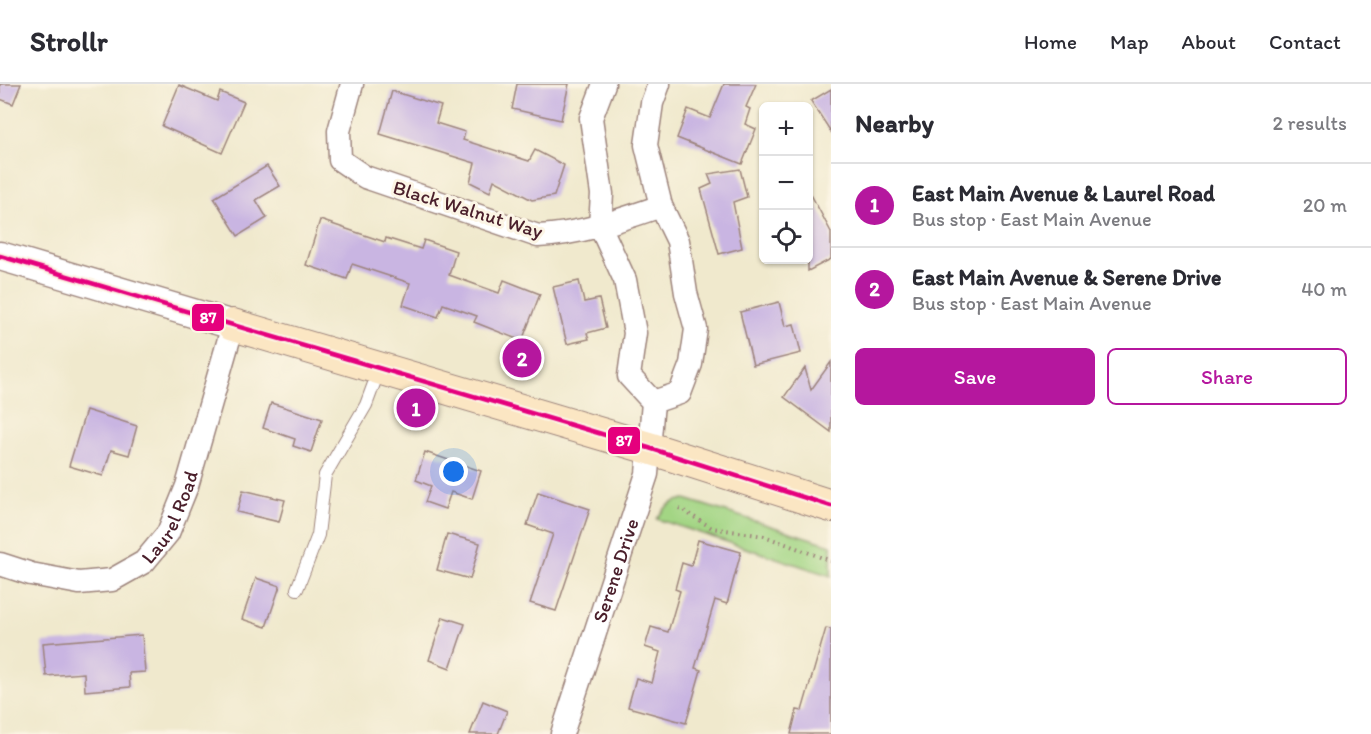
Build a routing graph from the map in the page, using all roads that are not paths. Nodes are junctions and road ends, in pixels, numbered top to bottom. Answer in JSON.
{"nodes":[{"id":1,"x":352,"y":84,"type":"edge"},
{"id":2,"x":604,"y":84,"type":"edge"},
{"id":3,"x":659,"y":84,"type":"edge"},
{"id":4,"x":661,"y":206,"type":"junction"},
{"id":5,"x":600,"y":226,"type":"junction"},
{"id":6,"x":0,"y":256,"type":"edge"},
{"id":7,"x":233,"y":325,"type":"junction"},
{"id":8,"x":379,"y":369,"type":"junction"},
{"id":9,"x":653,"y":402,"type":"junction"},
{"id":10,"x":649,"y":448,"type":"junction"},
{"id":11,"x":831,"y":506,"type":"edge"},
{"id":12,"x":0,"y":564,"type":"edge"},
{"id":13,"x":297,"y":590,"type":"dead end"},
{"id":14,"x":562,"y":734,"type":"edge"}],
"edges":[{"from":1,"to":5,"type":"street","name":"Black Walnut Way"},
{"from":2,"to":5,"type":"street"},
{"from":3,"to":4,"type":"street"},
{"from":4,"to":5,"type":"street","name":"Black Walnut Way"},
{"from":4,"to":9,"type":"street"},
{"from":5,"to":9,"type":"street"},
{"from":6,"to":7,"type":"street"},
{"from":7,"to":8,"type":"main road"},
{"from":7,"to":12,"type":"street","name":"Laurel Road"},
{"from":8,"to":10,"type":"main road"},
{"from":8,"to":13,"type":"lane"},
{"from":9,"to":10,"type":"street","name":"Serene Drive"},
{"from":10,"to":11,"type":"main road"},
{"from":10,"to":14,"type":"street","name":"Serene Drive"}]}
